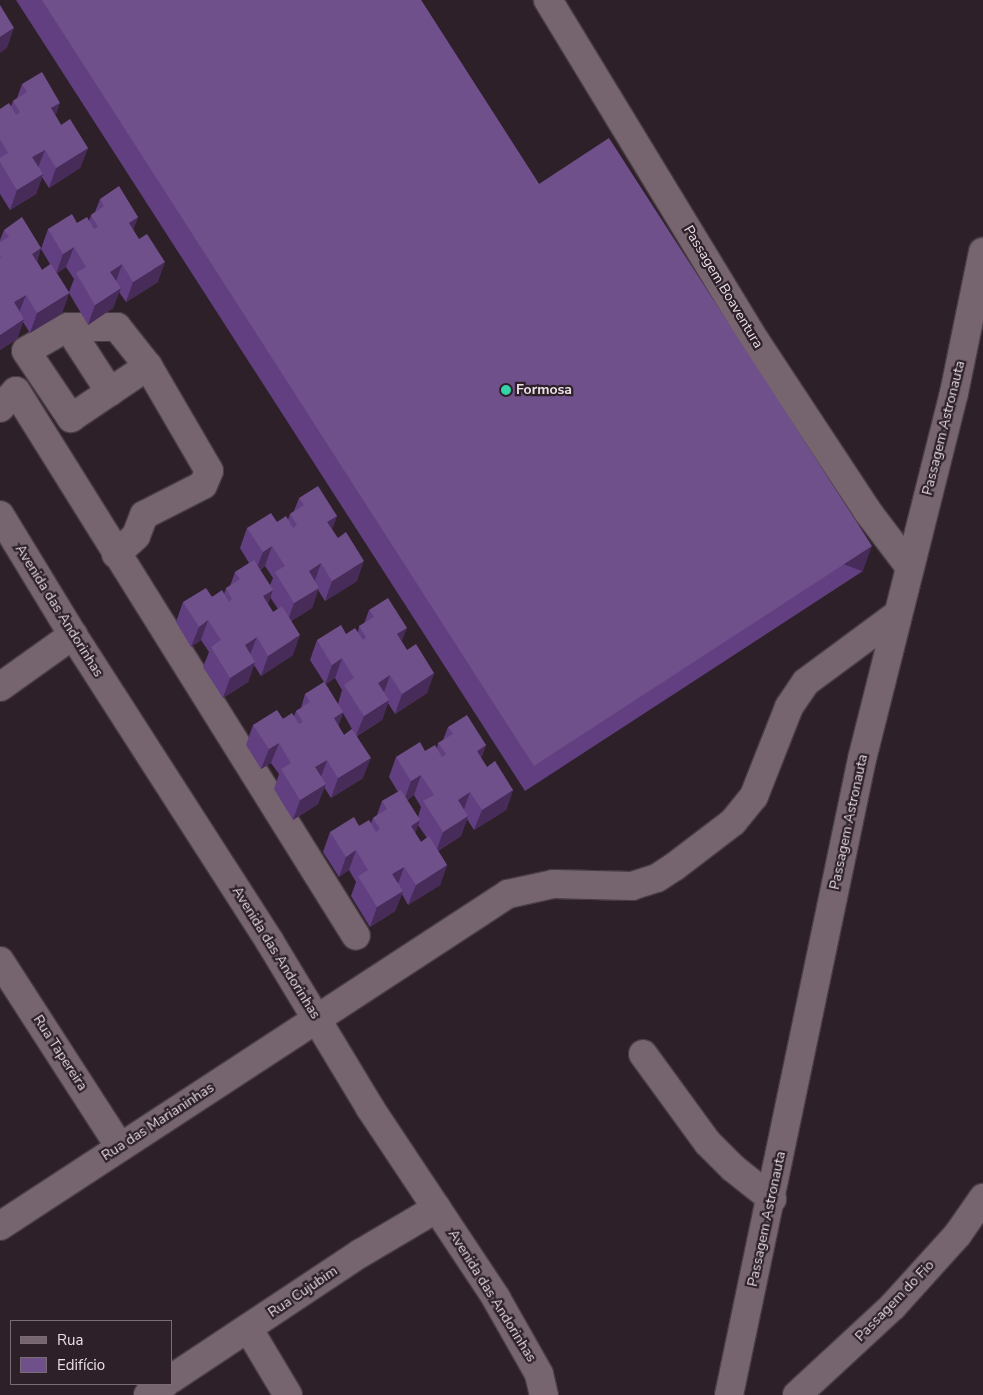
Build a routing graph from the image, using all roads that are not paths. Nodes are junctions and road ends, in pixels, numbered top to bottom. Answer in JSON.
{"nodes":[{"id":1,"x":548,"y":0,"type":"edge"},
{"id":2,"x":983,"y":252,"type":"edge"},
{"id":3,"x":68,"y":327,"type":"junction"},
{"id":4,"x":148,"y":366,"type":"junction"},
{"id":5,"x":44,"y":378,"type":"junction"},
{"id":6,"x":110,"y":392,"type":"junction"},
{"id":7,"x":8,"y":399,"type":"edge"},
{"id":8,"x":0,"y":515,"type":"edge"},
{"id":9,"x":116,"y":554,"type":"junction"},
{"id":10,"x":909,"y":566,"type":"junction"},
{"id":11,"x":898,"y":614,"type":"junction"},
{"id":12,"x":72,"y":635,"type":"junction"},
{"id":13,"x":0,"y":687,"type":"edge"},
{"id":14,"x":356,"y":936,"type":"dead end"},
{"id":15,"x":0,"y":961,"type":"edge"},
{"id":16,"x":316,"y":1018,"type":"junction"},
{"id":17,"x":642,"y":1054,"type":"dead end"},
{"id":18,"x":120,"y":1146,"type":"junction"},
{"id":19,"x":983,"y":1198,"type":"edge"},
{"id":20,"x":772,"y":1199,"type":"junction"},
{"id":21,"x":437,"y":1208,"type":"junction"},
{"id":22,"x":0,"y":1226,"type":"edge"},
{"id":23,"x":248,"y":1328,"type":"junction"},
{"id":24,"x":172,"y":1379,"type":"edge"},
{"id":25,"x":163,"y":1385,"type":"edge"},
{"id":26,"x":148,"y":1395,"type":"edge"},
{"id":27,"x":288,"y":1395,"type":"edge"},
{"id":28,"x":544,"y":1395,"type":"edge"},
{"id":29,"x":729,"y":1395,"type":"edge"},
{"id":30,"x":797,"y":1395,"type":"edge"}],
"edges":[{"from":1,"to":10,"type":"street","name":"Passagem Boaventura"},
{"from":2,"to":10,"type":"street","name":"Passagem Astronauta"},
{"from":3,"to":4,"type":"street"},
{"from":3,"to":5,"type":"street"},
{"from":3,"to":6,"type":"street"},
{"from":4,"to":6,"type":"street"},
{"from":4,"to":9,"type":"street"},
{"from":5,"to":6,"type":"street"},
{"from":5,"to":7,"type":"street"},
{"from":7,"to":9,"type":"street"},
{"from":8,"to":12,"type":"street","name":"Avenida das Andorinhas"},
{"from":9,"to":14,"type":"street"},
{"from":10,"to":11,"type":"street","name":"Passagem Astronauta"},
{"from":11,"to":16,"type":"street","name":"Rua das Marianinhas"},
{"from":11,"to":20,"type":"street","name":"Passagem Astronauta"},
{"from":12,"to":13,"type":"street"},
{"from":12,"to":16,"type":"street","name":"Avenida das Andorinhas"},
{"from":15,"to":18,"type":"street","name":"Rua Tapereira"},
{"from":16,"to":18,"type":"street","name":"Rua das Marianinhas"},
{"from":16,"to":21,"type":"street","name":"Avenida das Andorinhas"},
{"from":17,"to":20,"type":"street"},
{"from":18,"to":22,"type":"street","name":"Rua das Marianinhas"},
{"from":19,"to":30,"type":"street","name":"Passagem do Fio"},
{"from":20,"to":29,"type":"street","name":"Passagem Astronauta"},
{"from":21,"to":23,"type":"street","name":"Rua Cujubim"},
{"from":21,"to":28,"type":"street","name":"Avenida das Andorinhas"},
{"from":23,"to":24,"type":"street","name":"Rua Cujubim"},
{"from":23,"to":27,"type":"street"},
{"from":25,"to":26,"type":"street"}]}
